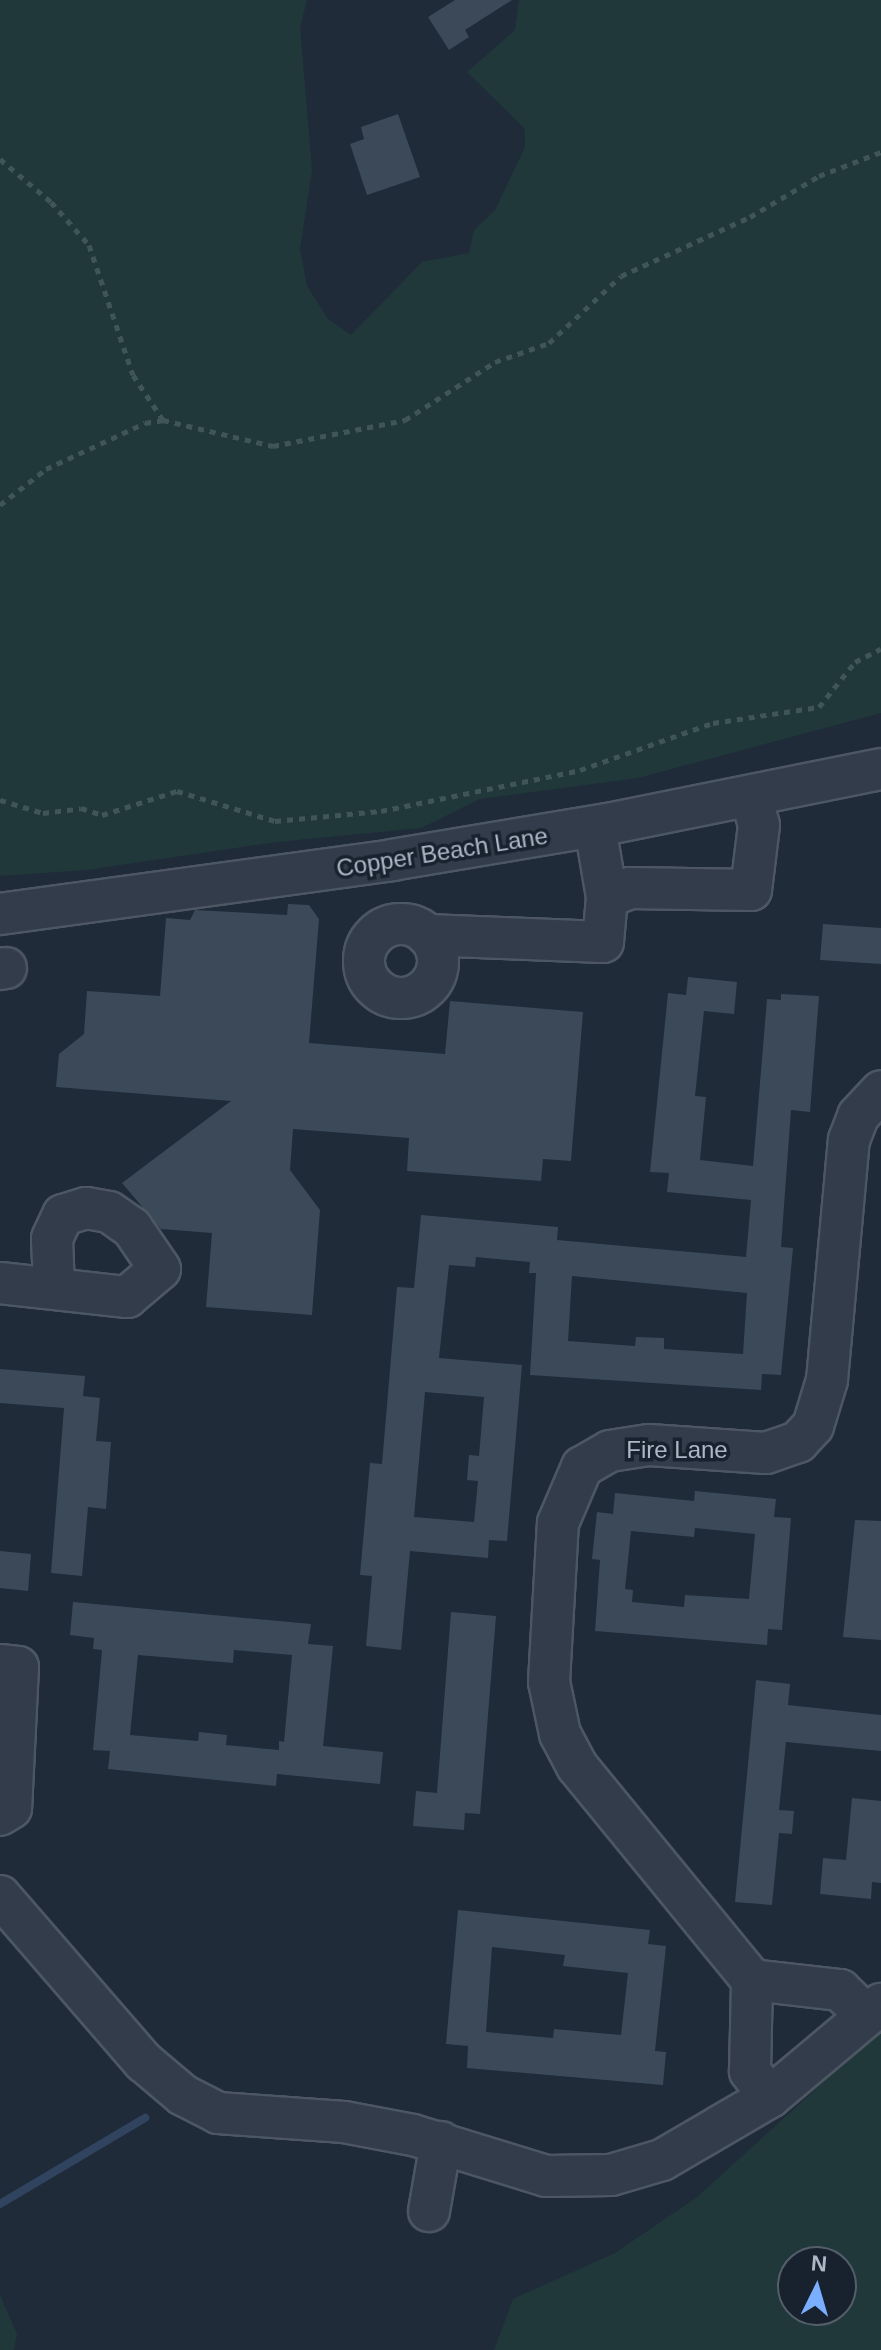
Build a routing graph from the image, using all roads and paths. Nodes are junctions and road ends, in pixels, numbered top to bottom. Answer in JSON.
{"nodes":[{"id":1,"x":881,"y":152,"type":"edge"},
{"id":2,"x":0,"y":159,"type":"edge"},
{"id":3,"x":163,"y":420,"type":"junction"},
{"id":4,"x":0,"y":505,"type":"edge"},
{"id":5,"x":881,"y":649,"type":"edge"},
{"id":6,"x":881,"y":769,"type":"edge"},
{"id":7,"x":751,"y":797,"type":"junction"},
{"id":8,"x":0,"y":800,"type":"edge"},
{"id":9,"x":595,"y":827,"type":"junction"},
{"id":10,"x":607,"y":897,"type":"junction"},
{"id":11,"x":0,"y":914,"type":"edge"},
{"id":12,"x":427,"y":935,"type":"dead end"},
{"id":13,"x":881,"y":1091,"type":"edge"},
{"id":14,"x":0,"y":1283,"type":"edge"},
{"id":15,"x":54,"y":1287,"type":"dead end"},
{"id":16,"x":0,"y":1665,"type":"edge"},
{"id":17,"x":0,"y":1815,"type":"edge"},
{"id":18,"x":0,"y":1896,"type":"edge"},
{"id":19,"x":752,"y":1980,"type":"junction"},
{"id":20,"x":874,"y":2010,"type":"edge"},
{"id":21,"x":770,"y":2097,"type":"junction"},
{"id":22,"x":441,"y":2142,"type":"junction"},
{"id":23,"x":429,"y":2211,"type":"dead end"}],
"edges":[{"from":1,"to":3,"type":"path"},
{"from":2,"to":3,"type":"path"},
{"from":3,"to":4,"type":"path"},
{"from":5,"to":8,"type":"path"},
{"from":6,"to":7,"type":"street","name":"Copper Beach Lane"},
{"from":7,"to":9,"type":"street","name":"Copper Beach Lane"},
{"from":7,"to":10,"type":"street"},
{"from":9,"to":10,"type":"street"},
{"from":9,"to":11,"type":"street","name":"Copper Beach Lane"},
{"from":10,"to":12,"type":"street"},
{"from":13,"to":19,"type":"street","name":"Fire Lane"},
{"from":14,"to":15,"type":"street"},
{"from":16,"to":17,"type":"street"},
{"from":18,"to":22,"type":"street"},
{"from":19,"to":20,"type":"street"},
{"from":19,"to":21,"type":"street"},
{"from":20,"to":21,"type":"street"},
{"from":21,"to":22,"type":"street"},
{"from":22,"to":23,"type":"street"}]}
